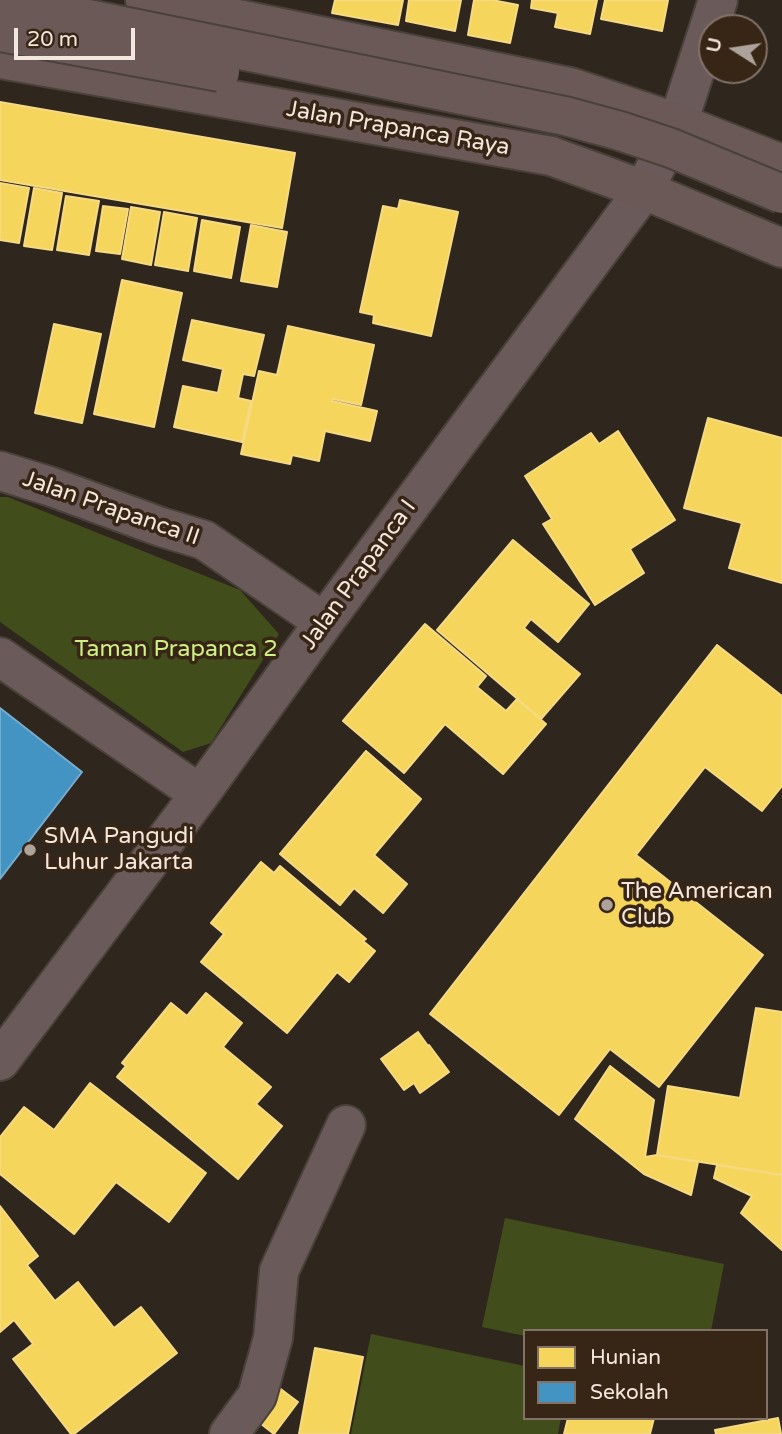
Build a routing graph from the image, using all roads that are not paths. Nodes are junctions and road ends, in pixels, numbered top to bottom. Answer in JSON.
{"nodes":[{"id":1,"x":145,"y":0,"type":"edge"},
{"id":2,"x":718,"y":0,"type":"edge"},
{"id":3,"x":0,"y":1,"type":"edge"},
{"id":4,"x":0,"y":32,"type":"edge"},
{"id":5,"x":0,"y":59,"type":"edge"},
{"id":6,"x":678,"y":123,"type":"junction"},
{"id":7,"x":782,"y":164,"type":"edge"},
{"id":8,"x":644,"y":190,"type":"junction"},
{"id":9,"x":782,"y":194,"type":"edge"},
{"id":10,"x":782,"y":218,"type":"edge"},
{"id":11,"x":782,"y":248,"type":"edge"},
{"id":12,"x":0,"y":471,"type":"edge"},
{"id":13,"x":324,"y":622,"type":"junction"},
{"id":14,"x":0,"y":657,"type":"edge"},
{"id":15,"x":200,"y":794,"type":"junction"},
{"id":16,"x":0,"y":1061,"type":"edge"},
{"id":17,"x":346,"y":1125,"type":"dead end"},
{"id":18,"x":229,"y":1434,"type":"edge"}],
"edges":[{"from":1,"to":6,"type":"main road"},
{"from":2,"to":6,"type":"street","name":"Jalan Prapanca I"},
{"from":3,"to":9,"type":"main road","bridge":true},
{"from":4,"to":10,"type":"main road","bridge":true},
{"from":5,"to":8,"type":"main road","name":"Jalan Prapanca Raya"},
{"from":6,"to":7,"type":"main road"},
{"from":6,"to":8,"type":"street","name":"Jalan Prapanca I"},
{"from":8,"to":11,"type":"main road","name":"Jalan Prapanca Raya"},
{"from":8,"to":13,"type":"street","name":"Jalan Prapanca I"},
{"from":12,"to":13,"type":"street","name":"Jalan Prapanca II"},
{"from":13,"to":15,"type":"street","name":"Jalan Prapanca I"},
{"from":14,"to":15,"type":"street"},
{"from":15,"to":16,"type":"street","name":"Jalan Prapanca I"},
{"from":17,"to":18,"type":"street"}]}
